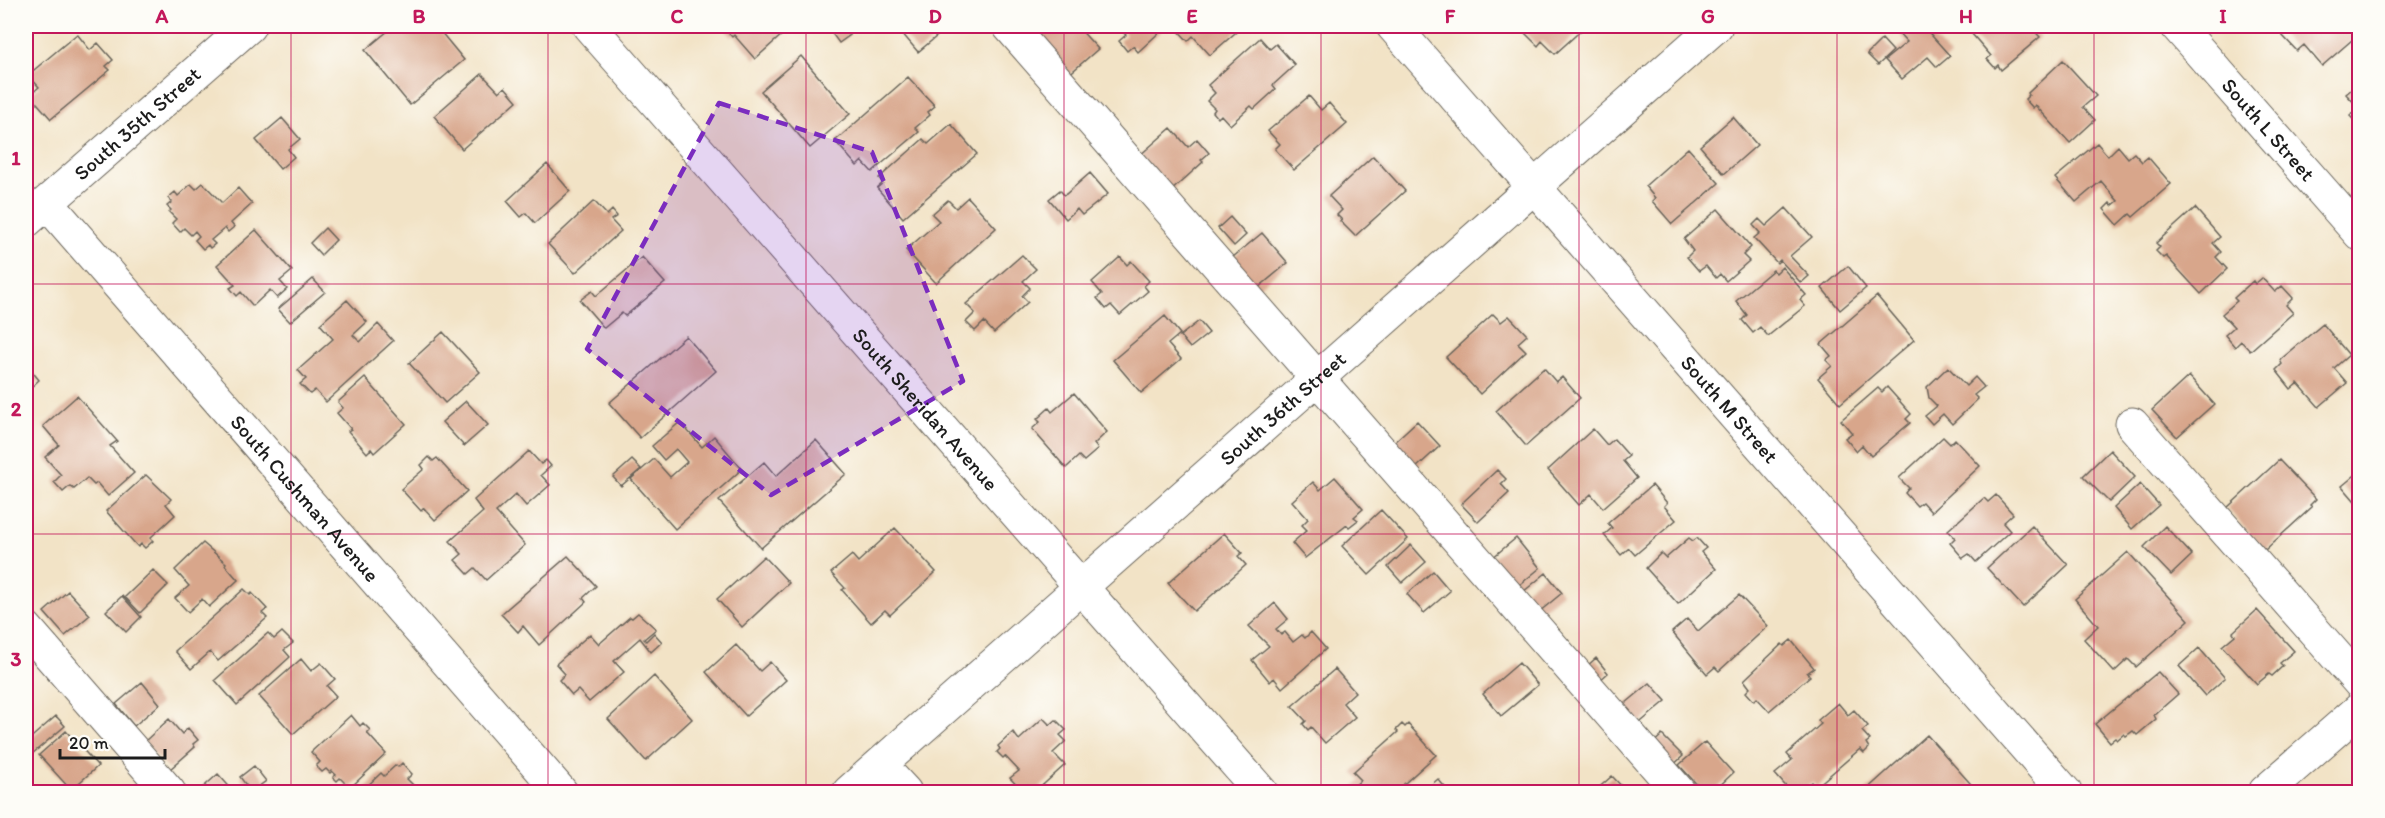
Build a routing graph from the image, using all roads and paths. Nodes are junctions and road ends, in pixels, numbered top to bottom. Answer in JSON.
{"nodes":[{"id":1,"x":589,"y":26,"type":"edge"},
{"id":2,"x":1009,"y":26,"type":"edge"},
{"id":3,"x":1393,"y":26,"type":"edge"},
{"id":4,"x":1716,"y":26,"type":"edge"},
{"id":5,"x":2177,"y":26,"type":"edge"},
{"id":6,"x":233,"y":31,"type":"edge"},
{"id":7,"x":1535,"y":186,"type":"junction"},
{"id":8,"x":36,"y":212,"type":"edge"},
{"id":9,"x":2360,"y":234,"type":"edge"},
{"id":10,"x":1317,"y":378,"type":"junction"},
{"id":11,"x":2132,"y":423,"type":"dead end"},
{"id":12,"x":1081,"y":586,"type":"junction"},
{"id":13,"x":26,"y":628,"type":"edge"},
{"id":14,"x":2360,"y":683,"type":"edge"},
{"id":15,"x":2360,"y":709,"type":"edge"},
{"id":16,"x":880,"y":765,"type":"junction"},
{"id":17,"x":169,"y":792,"type":"edge"},
{"id":18,"x":561,"y":792,"type":"edge"},
{"id":19,"x":849,"y":792,"type":"edge"},
{"id":20,"x":904,"y":792,"type":"edge"},
{"id":21,"x":1261,"y":792,"type":"edge"},
{"id":22,"x":1678,"y":792,"type":"edge"},
{"id":23,"x":2065,"y":792,"type":"edge"},
{"id":24,"x":2265,"y":792,"type":"edge"}],
"edges":[{"from":1,"to":12,"type":"street","name":"South Sheridan Avenue"},
{"from":2,"to":10,"type":"street"},
{"from":3,"to":7,"type":"street","name":"South M Street"},
{"from":4,"to":7,"type":"street","name":"South 36th Street"},
{"from":5,"to":9,"type":"street","name":"South L Street"},
{"from":6,"to":8,"type":"street","name":"South 35th Street"},
{"from":7,"to":10,"type":"street","name":"South 36th Street"},
{"from":7,"to":23,"type":"street","name":"South M Street"},
{"from":8,"to":18,"type":"street","name":"South Cushman Avenue"},
{"from":10,"to":12,"type":"street","name":"South 36th Street"},
{"from":10,"to":22,"type":"street"},
{"from":11,"to":14,"type":"street"},
{"from":12,"to":16,"type":"street","name":"South 36th Street"},
{"from":12,"to":21,"type":"street","name":"South Sheridan Avenue"},
{"from":13,"to":17,"type":"street"},
{"from":15,"to":24,"type":"street"},
{"from":16,"to":19,"type":"street","name":"South 36th Street"},
{"from":16,"to":20,"type":"street"}]}
